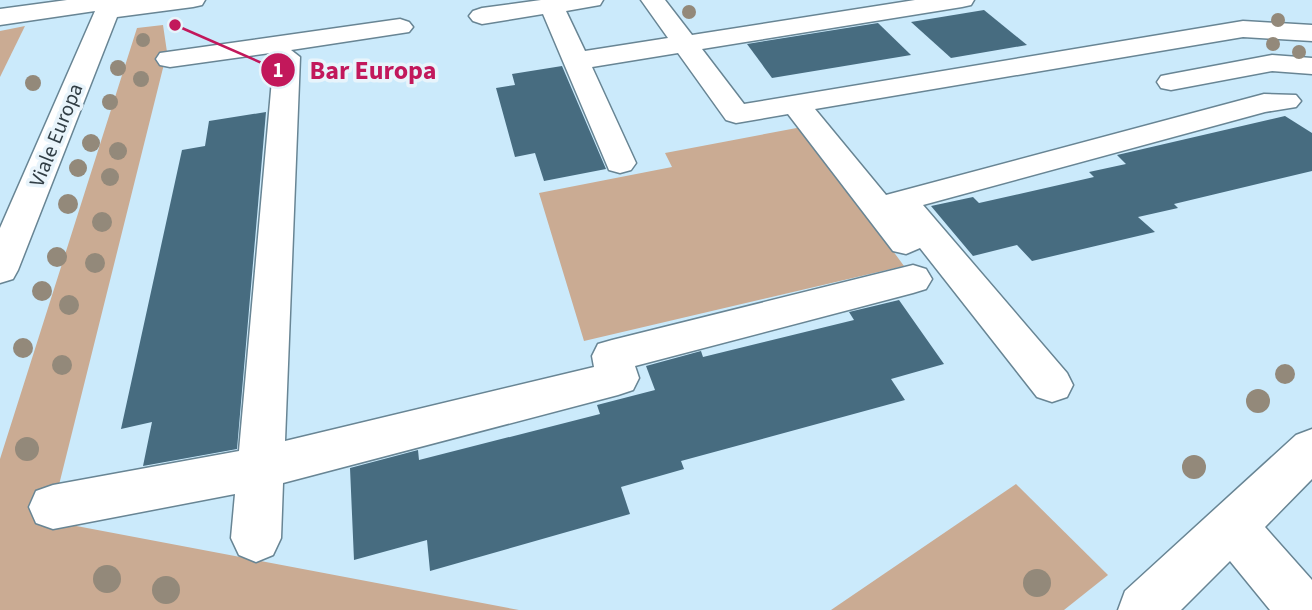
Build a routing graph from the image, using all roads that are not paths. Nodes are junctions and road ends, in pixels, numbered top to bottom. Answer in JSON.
{"nodes":[{"id":1,"x":193,"y":0,"type":"edge"},
{"id":2,"x":591,"y":0,"type":"edge"},
{"id":3,"x":653,"y":0,"type":"edge"},
{"id":4,"x":962,"y":0,"type":"edge"},
{"id":5,"x":164,"y":2,"type":"edge"},
{"id":6,"x":111,"y":4,"type":"edge"},
{"id":7,"x":1236,"y":5,"type":"dead end"},
{"id":8,"x":552,"y":7,"type":"junction"},
{"id":9,"x":1312,"y":10,"type":"edge"},
{"id":10,"x":482,"y":16,"type":"dead end"},
{"id":11,"x":0,"y":18,"type":"edge"},
{"id":12,"x":400,"y":27,"type":"dead end"},
{"id":13,"x":1312,"y":33,"type":"edge"},
{"id":14,"x":287,"y":57,"type":"dead end"},
{"id":15,"x":170,"y":60,"type":"dead end"},
{"id":16,"x":576,"y":61,"type":"junction"},
{"id":17,"x":1312,"y":66,"type":"edge"},
{"id":18,"x":1171,"y":82,"type":"dead end"},
{"id":19,"x":1286,"y":101,"type":"dead end"},
{"id":20,"x":796,"y":104,"type":"junction"},
{"id":21,"x":620,"y":163,"type":"dead end"},
{"id":22,"x":0,"y":270,"type":"edge"},
{"id":23,"x":913,"y":279,"type":"dead end"},
{"id":24,"x":1312,"y":449,"type":"edge"},
{"id":25,"x":260,"y":468,"type":"junction"},
{"id":26,"x":53,"y":507,"type":"dead end"},
{"id":27,"x":1233,"y":527,"type":"junction"},
{"id":28,"x":256,"y":538,"type":"dead end"},
{"id":29,"x":1144,"y":610,"type":"edge"},
{"id":30,"x":1304,"y":610,"type":"edge"}],
"edges":[{"from":1,"to":5,"type":"street"},
{"from":2,"to":8,"type":"street"},
{"from":3,"to":20,"type":"street"},
{"from":4,"to":16,"type":"street"},
{"from":5,"to":6,"type":"street"},
{"from":6,"to":11,"type":"street"},
{"from":6,"to":22,"type":"street","name":"Viale Europa"},
{"from":7,"to":9,"type":"street"},
{"from":8,"to":10,"type":"street"},
{"from":8,"to":16,"type":"street"},
{"from":12,"to":15,"type":"street"},
{"from":13,"to":20,"type":"street"},
{"from":14,"to":25,"type":"street"},
{"from":16,"to":21,"type":"street"},
{"from":17,"to":18,"type":"street"},
{"from":19,"to":20,"type":"street"},
{"from":23,"to":25,"type":"street"},
{"from":24,"to":27,"type":"street"},
{"from":25,"to":26,"type":"street"},
{"from":25,"to":28,"type":"street"},
{"from":27,"to":29,"type":"street"},
{"from":27,"to":30,"type":"street"}]}
